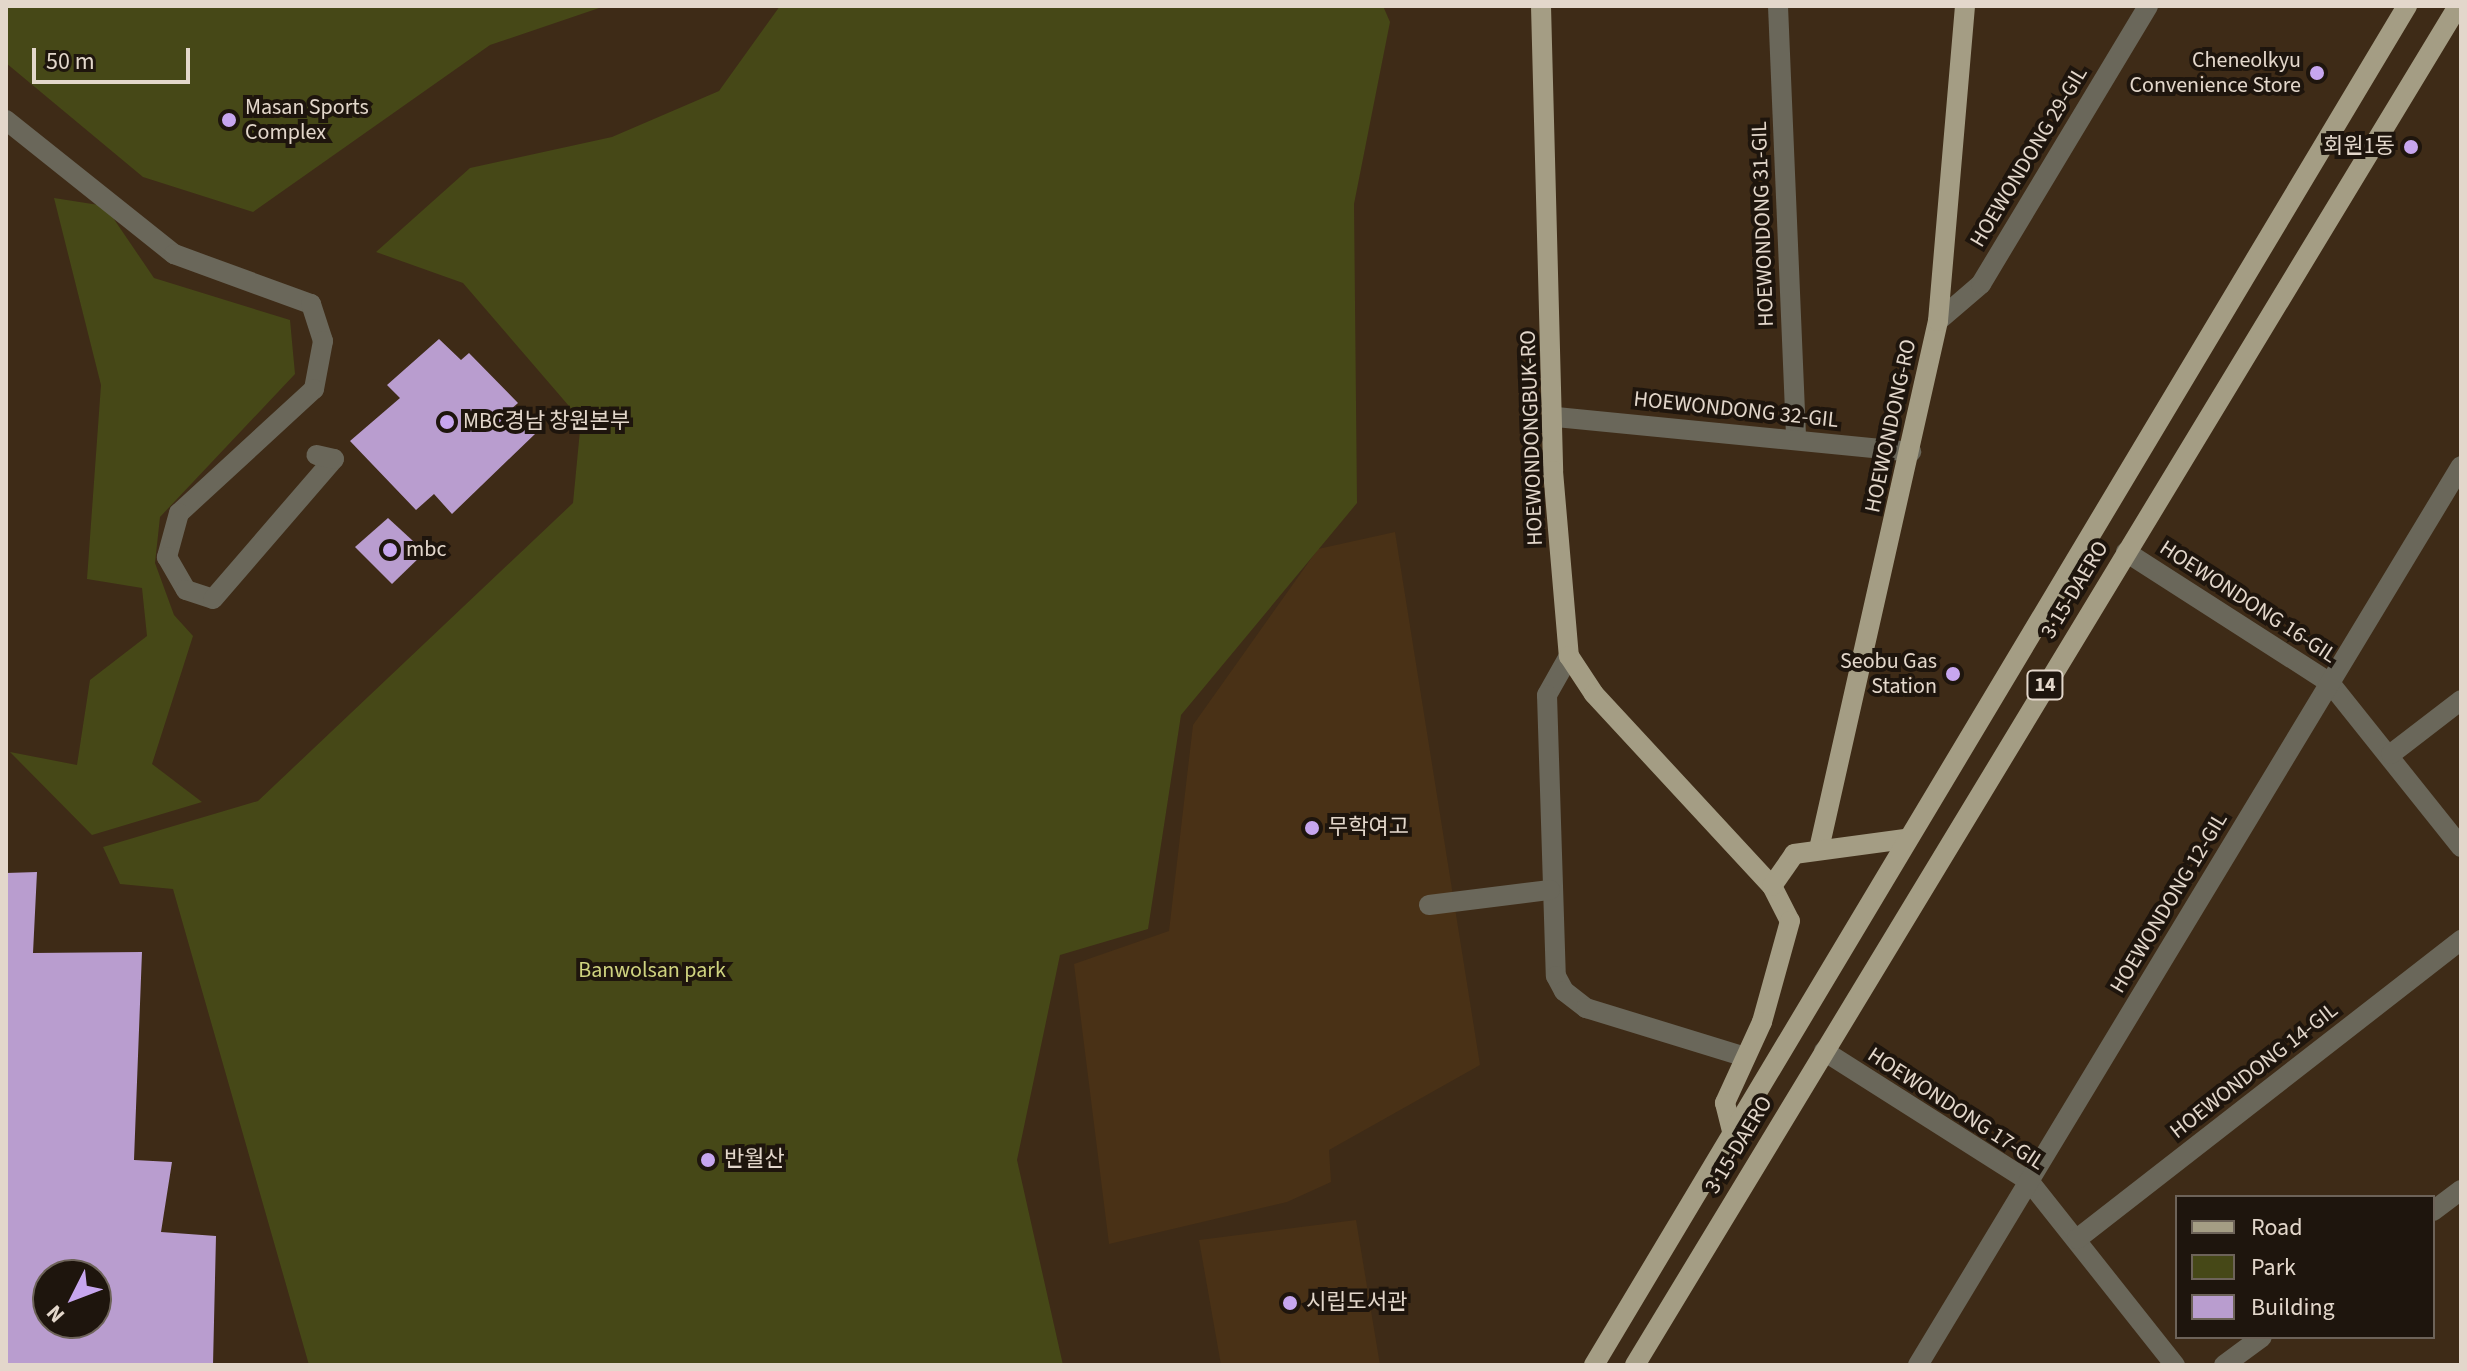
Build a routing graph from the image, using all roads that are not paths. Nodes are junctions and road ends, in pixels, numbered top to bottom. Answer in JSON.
{"nodes":[{"id":1,"x":1541,"y":6,"type":"edge"},
{"id":2,"x":1778,"y":6,"type":"edge"},
{"id":3,"x":1965,"y":6,"type":"edge"},
{"id":4,"x":2148,"y":6,"type":"edge"},
{"id":5,"x":2407,"y":6,"type":"edge"},
{"id":6,"x":2458,"y":6,"type":"edge"},
{"id":7,"x":6,"y":120,"type":"edge"},
{"id":8,"x":1938,"y":321,"type":"junction"},
{"id":9,"x":1556,"y":417,"type":"junction"},
{"id":10,"x":1796,"y":440,"type":"junction"},
{"id":11,"x":1911,"y":452,"type":"junction"},
{"id":12,"x":316,"y":455,"type":"dead end"},
{"id":13,"x":2461,"y":466,"type":"edge"},
{"id":14,"x":2126,"y":552,"type":"junction"},
{"id":15,"x":1569,"y":656,"type":"junction"},
{"id":16,"x":2330,"y":683,"type":"junction"},
{"id":17,"x":2461,"y":700,"type":"edge"},
{"id":18,"x":2391,"y":754,"type":"junction"},
{"id":19,"x":1905,"y":839,"type":"junction"},
{"id":20,"x":2461,"y":847,"type":"edge"},
{"id":21,"x":1819,"y":849,"type":"junction"},
{"id":22,"x":1772,"y":886,"type":"junction"},
{"id":23,"x":1550,"y":890,"type":"junction"},
{"id":24,"x":1429,"y":905,"type":"dead end"},
{"id":25,"x":2461,"y":940,"type":"edge"},
{"id":26,"x":1824,"y":1051,"type":"junction"},
{"id":27,"x":1745,"y":1057,"type":"junction"},
{"id":28,"x":1732,"y":1131,"type":"junction"},
{"id":29,"x":2029,"y":1181,"type":"junction"},
{"id":30,"x":2461,"y":1190,"type":"edge"},
{"id":31,"x":2435,"y":1210,"type":"edge"},
{"id":32,"x":2077,"y":1239,"type":"junction"},
{"id":33,"x":2259,"y":1339,"type":"edge"},
{"id":34,"x":1594,"y":1365,"type":"edge"},
{"id":35,"x":1635,"y":1365,"type":"edge"},
{"id":36,"x":1918,"y":1365,"type":"edge"},
{"id":37,"x":2175,"y":1365,"type":"edge"},
{"id":38,"x":2224,"y":1365,"type":"edge"}],
"edges":[{"from":1,"to":9,"type":"main road","name":"HOEWONDONGBUK-RO"},
{"from":2,"to":10,"type":"street","name":"HOEWONDONG 31-GIL"},
{"from":3,"to":8,"type":"main road","name":"HOEWONDONG-RO"},
{"from":4,"to":8,"type":"street","name":"HOEWONDONG 29-GIL"},
{"from":5,"to":19,"type":"main road","name":"3·15-DAERO","number":"14"},
{"from":6,"to":14,"type":"main road","name":"3·15-DAERO","number":"14"},
{"from":7,"to":12,"type":"street"},
{"from":8,"to":11,"type":"main road","name":"HOEWONDONG-RO"},
{"from":9,"to":10,"type":"street","name":"HOEWONDONG 32-GIL"},
{"from":9,"to":15,"type":"main road","name":"HOEWONDONGBUK-RO"},
{"from":10,"to":11,"type":"street","name":"HOEWONDONG 32-GIL"},
{"from":11,"to":21,"type":"main road","name":"HOEWONDONG-RO"},
{"from":13,"to":16,"type":"street","name":"HOEWONDONG 12-GIL"},
{"from":14,"to":16,"type":"street","name":"HOEWONDONG 16-GIL"},
{"from":14,"to":26,"type":"main road","name":"3·15-DAERO","number":"14"},
{"from":15,"to":22,"type":"main road","name":"HOEWONDONGBUK-RO"},
{"from":15,"to":23,"type":"street"},
{"from":16,"to":18,"type":"street","name":"HOEWONDONG 16-GIL"},
{"from":16,"to":29,"type":"street","name":"HOEWONDONG 12-GIL"},
{"from":17,"to":18,"type":"street"},
{"from":18,"to":20,"type":"street","name":"HOEWONDONG 16-GIL"},
{"from":19,"to":21,"type":"main road"},
{"from":19,"to":28,"type":"main road","name":"3·15-DAERO","number":"14"},
{"from":21,"to":22,"type":"main road"},
{"from":22,"to":27,"type":"main road","name":"HOEWONDONGBUK-RO"},
{"from":23,"to":24,"type":"street"},
{"from":23,"to":27,"type":"street"},
{"from":25,"to":32,"type":"street","name":"HOEWONDONG 14-GIL"},
{"from":26,"to":29,"type":"street","name":"HOEWONDONG 17-GIL"},
{"from":26,"to":35,"type":"main road","name":"3·15-DAERO","number":"14"},
{"from":27,"to":28,"type":"main road","name":"HOEWONDONGBUK-RO"},
{"from":28,"to":34,"type":"main road","name":"3·15-DAERO","number":"14"},
{"from":29,"to":32,"type":"street","name":"HOEWONDONG 17-GIL"},
{"from":29,"to":36,"type":"street","name":"HOEWONDONG 12-GIL"},
{"from":30,"to":31,"type":"street"},
{"from":32,"to":37,"type":"street","name":"HOEWONDONG 17-GIL"},
{"from":33,"to":38,"type":"street"}]}
